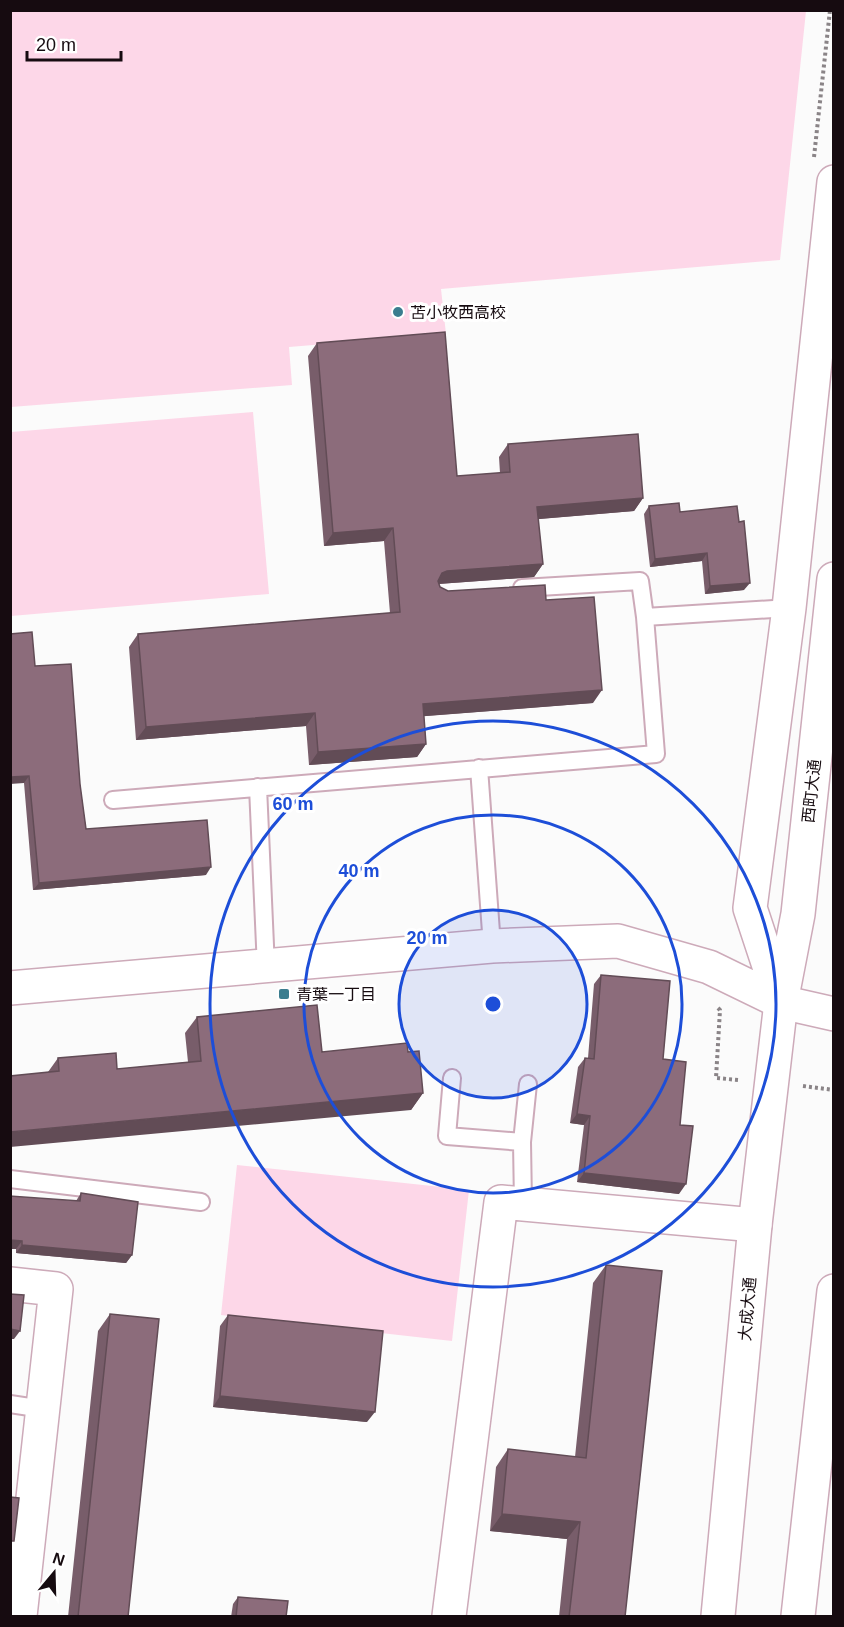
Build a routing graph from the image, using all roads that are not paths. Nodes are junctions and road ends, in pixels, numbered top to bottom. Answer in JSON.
{"nodes":[{"id":1,"x":834,"y":182,"type":"edge"},
{"id":2,"x":834,"y":579,"type":"edge"},
{"id":3,"x":510,"y":589,"type":"edge"},
{"id":4,"x":789,"y":608,"type":"junction"},
{"id":5,"x":645,"y":617,"type":"junction"},
{"id":6,"x":479,"y":768,"type":"junction"},
{"id":7,"x":258,"y":787,"type":"junction"},
{"id":8,"x":112,"y":800,"type":"dead end"},
{"id":9,"x":492,"y":946,"type":"junction"},
{"id":10,"x":266,"y":968,"type":"junction"},
{"id":11,"x":10,"y":988,"type":"edge"},
{"id":12,"x":781,"y":1002,"type":"junction"},
{"id":13,"x":834,"y":1014,"type":"edge"},
{"id":14,"x":452,"y":1078,"type":"dead end"},
{"id":15,"x":528,"y":1084,"type":"dead end"},
{"id":16,"x":522,"y":1142,"type":"junction"},
{"id":17,"x":10,"y":1179,"type":"edge"},
{"id":18,"x":201,"y":1202,"type":"dead end"},
{"id":19,"x":523,"y":1204,"type":"junction"},
{"id":20,"x":755,"y":1225,"type":"junction"},
{"id":21,"x":10,"y":1284,"type":"edge"},
{"id":22,"x":834,"y":1292,"type":"edge"},
{"id":23,"x":10,"y":1404,"type":"edge"},
{"id":24,"x":43,"y":1409,"type":"junction"},
{"id":25,"x":20,"y":1617,"type":"edge"},
{"id":26,"x":449,"y":1617,"type":"edge"},
{"id":27,"x":718,"y":1617,"type":"edge"},
{"id":28,"x":798,"y":1617,"type":"edge"}],
"edges":[{"from":1,"to":4,"type":"street"},
{"from":2,"to":12,"type":"street","name":"西町大通"},
{"from":3,"to":5,"type":"lane"},
{"from":4,"to":5,"type":"lane"},
{"from":4,"to":12,"type":"street"},
{"from":5,"to":6,"type":"lane"},
{"from":6,"to":7,"type":"lane"},
{"from":6,"to":9,"type":"lane"},
{"from":7,"to":8,"type":"lane"},
{"from":7,"to":10,"type":"lane"},
{"from":9,"to":10,"type":"street"},
{"from":9,"to":12,"type":"street"},
{"from":10,"to":11,"type":"street"},
{"from":12,"to":13,"type":"street"},
{"from":12,"to":20,"type":"street","name":"大成大通"},
{"from":14,"to":16,"type":"lane"},
{"from":15,"to":16,"type":"lane"},
{"from":16,"to":19,"type":"lane"},
{"from":17,"to":18,"type":"lane"},
{"from":19,"to":20,"type":"street"},
{"from":19,"to":26,"type":"street"},
{"from":20,"to":27,"type":"street","name":"大成大通"},
{"from":21,"to":24,"type":"street"},
{"from":22,"to":28,"type":"street"},
{"from":23,"to":24,"type":"lane"},
{"from":24,"to":25,"type":"street"}]}
